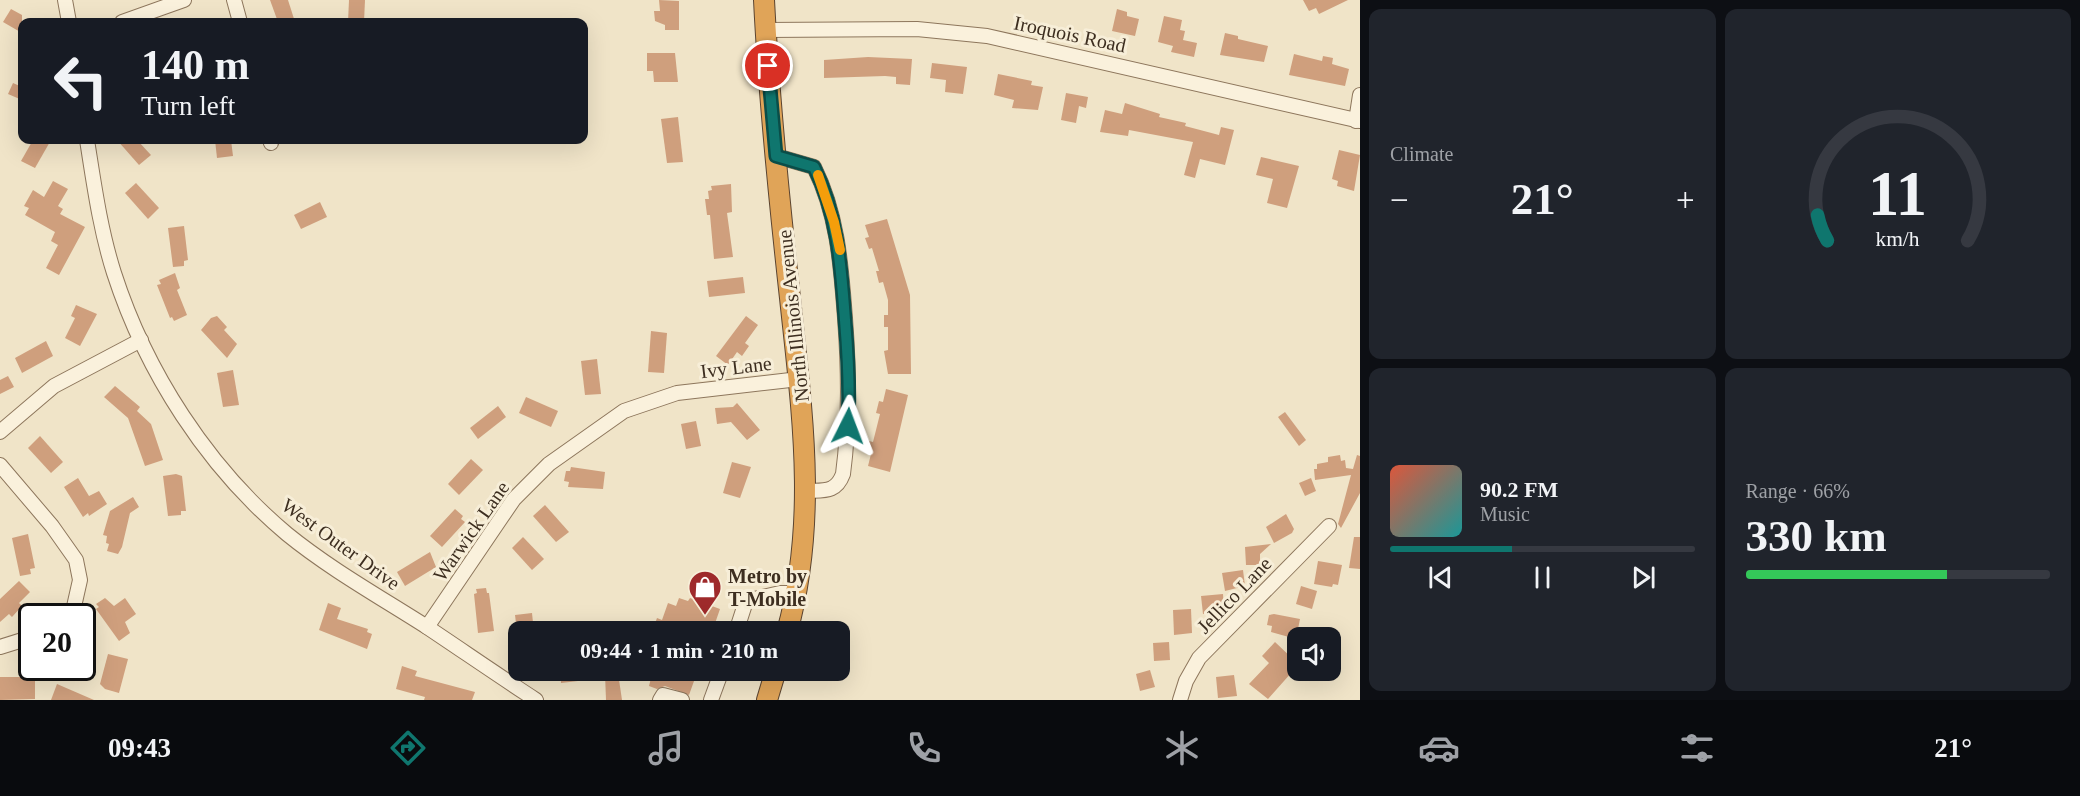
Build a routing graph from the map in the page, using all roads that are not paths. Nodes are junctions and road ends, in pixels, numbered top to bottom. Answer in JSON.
{"nodes":[{"id":1,"x":65,"y":0,"type":"edge"},
{"id":2,"x":184,"y":0,"type":"edge"},
{"id":3,"x":234,"y":0,"type":"edge"},
{"id":4,"x":764,"y":0,"type":"edge"},
{"id":5,"x":68,"y":18,"type":"edge"},
{"id":6,"x":133,"y":18,"type":"edge"},
{"id":7,"x":239,"y":18,"type":"edge"},
{"id":8,"x":765,"y":30,"type":"junction"},
{"id":9,"x":1360,"y":95,"type":"edge"},
{"id":10,"x":1358,"y":121,"type":"edge"},
{"id":11,"x":88,"y":144,"type":"edge"},
{"id":12,"x":776,"y":156,"type":"junction"},
{"id":13,"x":141,"y":340,"type":"junction"},
{"id":14,"x":799,"y":379,"type":"junction"},
{"id":15,"x":677,"y":393,"type":"joint"},
{"id":16,"x":0,"y":432,"type":"edge"},
{"id":17,"x":0,"y":465,"type":"edge"},
{"id":18,"x":806,"y":491,"type":"junction"},
{"id":19,"x":1329,"y":526,"type":"dead end"},
{"id":20,"x":798,"y":593,"type":"junction"},
{"id":21,"x":75,"y":603,"type":"edge"},
{"id":22,"x":740,"y":621,"type":"edge"},
{"id":23,"x":790,"y":621,"type":"edge"},
{"id":24,"x":427,"y":627,"type":"junction"},
{"id":25,"x":18,"y":641,"type":"edge"},
{"id":26,"x":0,"y":647,"type":"edge"},
{"id":27,"x":718,"y":681,"type":"edge"},
{"id":28,"x":773,"y":681,"type":"edge"},
{"id":29,"x":536,"y":700,"type":"edge"},
{"id":30,"x":660,"y":700,"type":"edge"},
{"id":31,"x":682,"y":700,"type":"edge"},
{"id":32,"x":711,"y":700,"type":"edge"},
{"id":33,"x":767,"y":700,"type":"edge"},
{"id":34,"x":1180,"y":700,"type":"edge"}],
"edges":[{"from":1,"to":5,"type":"street"},
{"from":2,"to":6,"type":"street"},
{"from":3,"to":7,"type":"street"},
{"from":4,"to":8,"type":"highway","name":"North Illinois Avenue"},
{"from":8,"to":10,"type":"street","name":"Iroquois Road"},
{"from":8,"to":12,"type":"highway","name":"North Illinois Avenue"},
{"from":9,"to":10,"type":"street"},
{"from":11,"to":13,"type":"street","name":"West Outer Drive"},
{"from":12,"to":14,"type":"highway","name":"North Illinois Avenue"},
{"from":12,"to":18,"type":"street"},
{"from":13,"to":16,"type":"street"},
{"from":13,"to":24,"type":"street","name":"West Outer Drive"},
{"from":14,"to":15,"type":"street","name":"Ivy Lane"},
{"from":14,"to":18,"type":"highway","name":"North Illinois Avenue"},
{"from":15,"to":24,"type":"street","name":"Warwick Lane"},
{"from":17,"to":21,"type":"street"},
{"from":18,"to":20,"type":"highway","name":"North Illinois Avenue"},
{"from":19,"to":34,"type":"street","name":"Jellico Lane"},
{"from":20,"to":22,"type":"street"},
{"from":20,"to":23,"type":"highway","name":"North Illinois Avenue"},
{"from":24,"to":29,"type":"street","name":"West Outer Drive"},
{"from":25,"to":26,"type":"street"},
{"from":27,"to":32,"type":"street"},
{"from":28,"to":33,"type":"highway"},
{"from":30,"to":31,"type":"street"}]}
